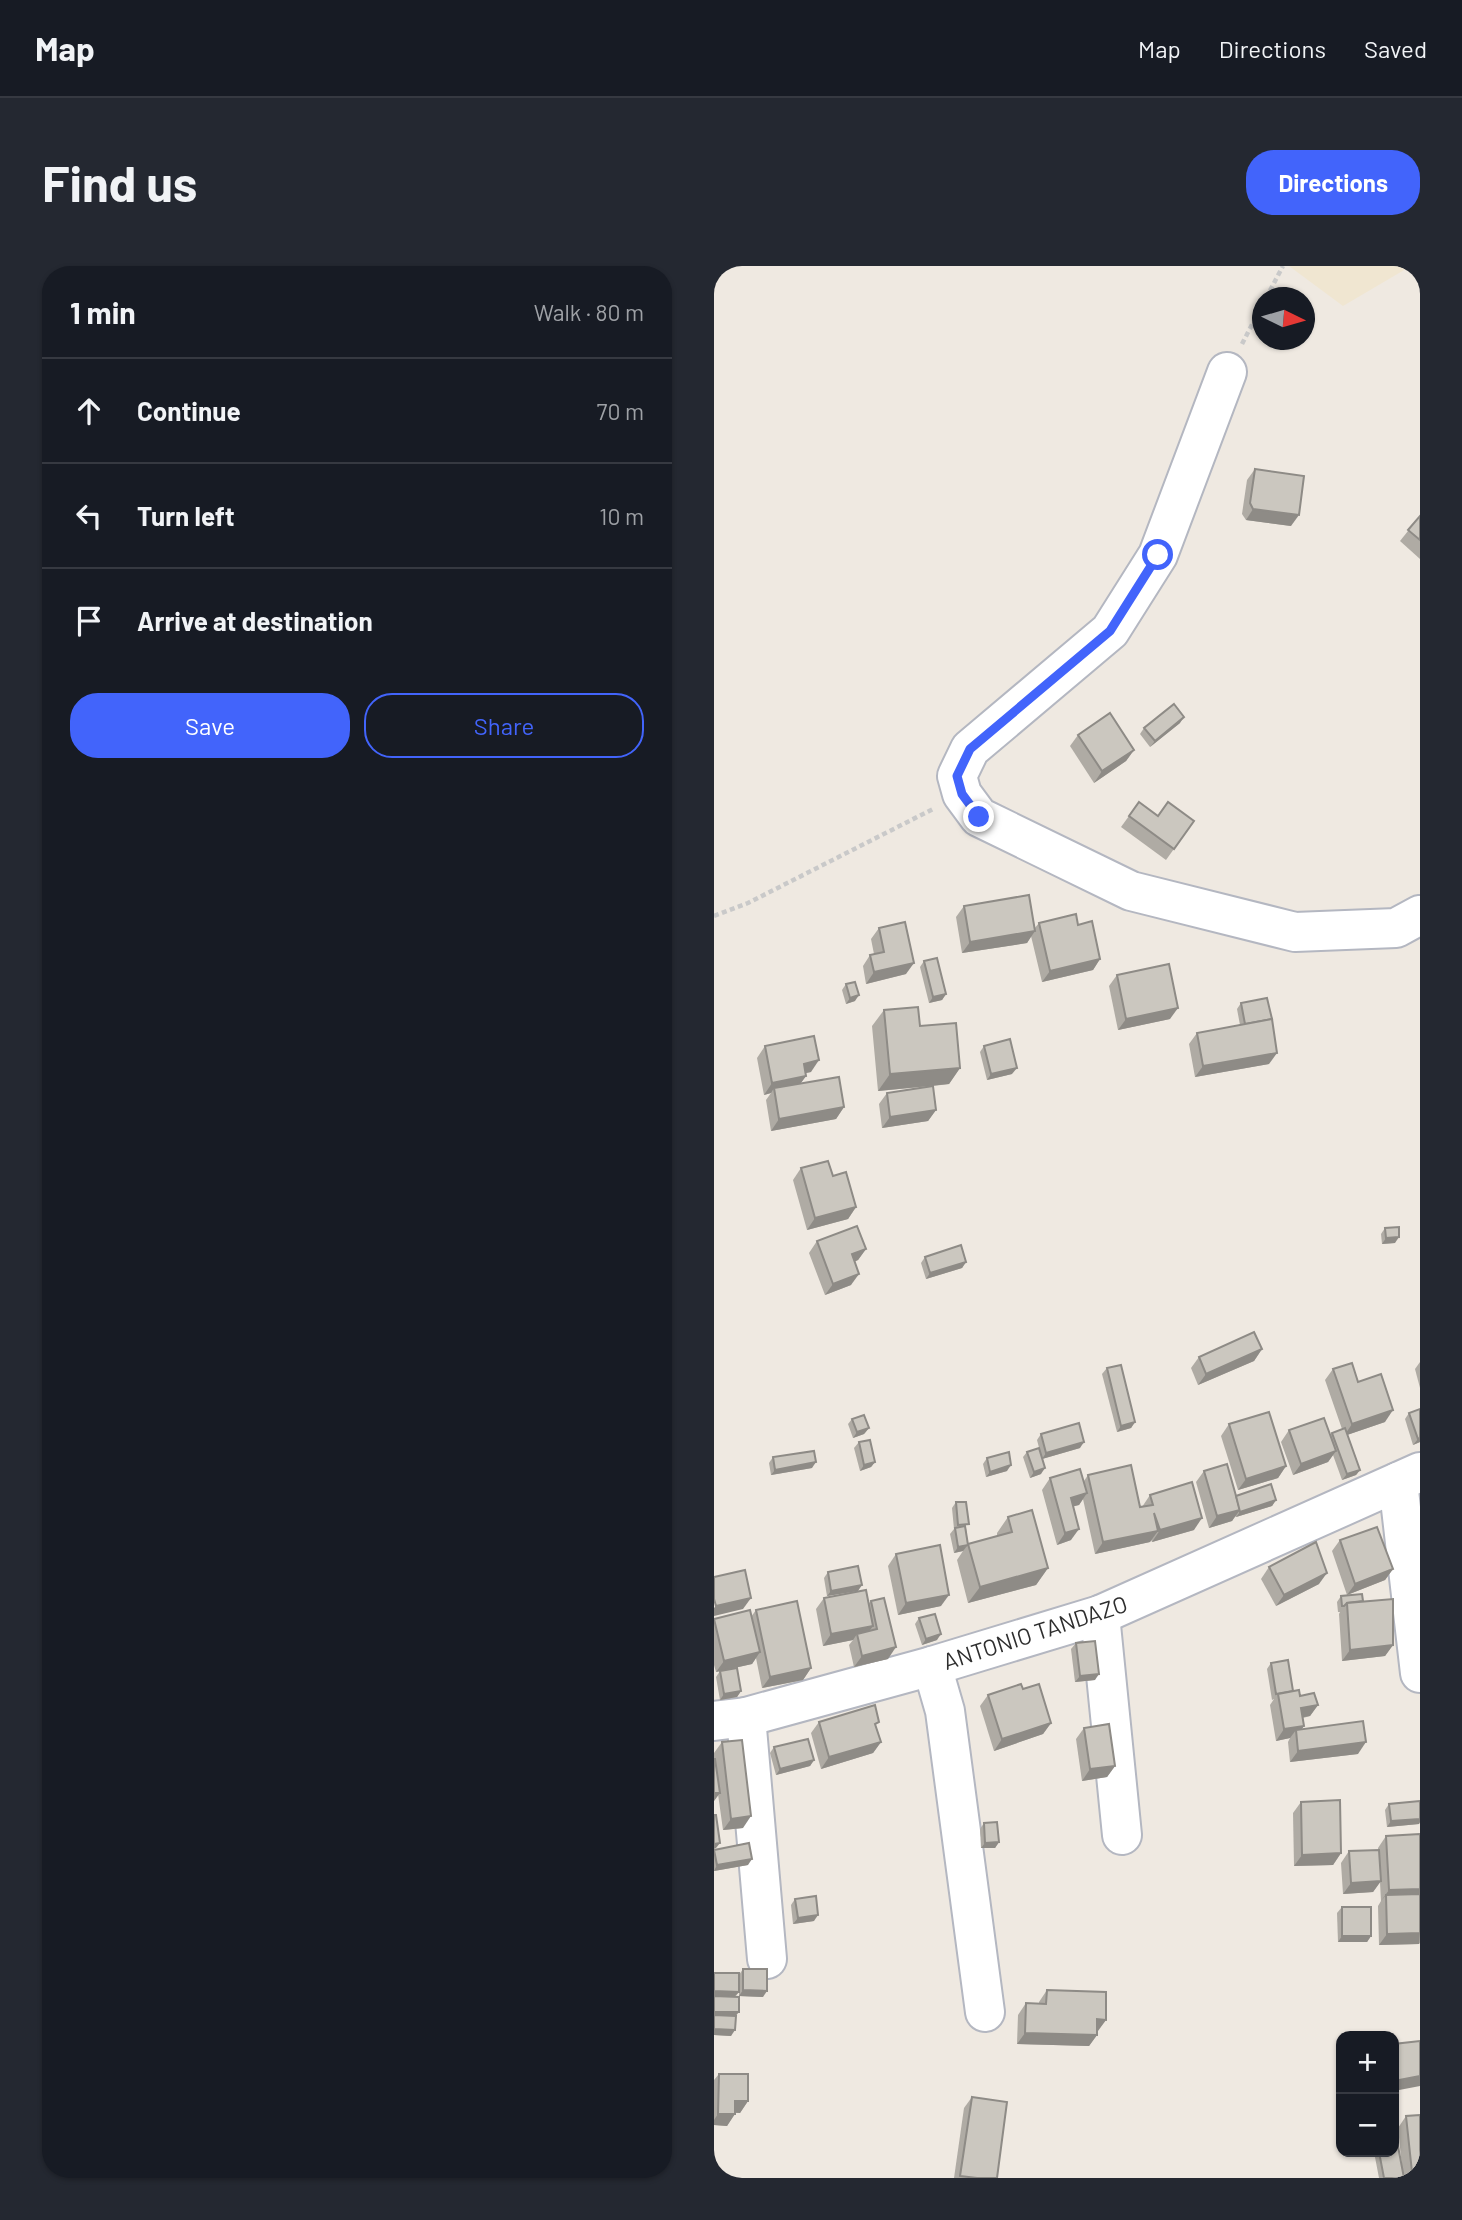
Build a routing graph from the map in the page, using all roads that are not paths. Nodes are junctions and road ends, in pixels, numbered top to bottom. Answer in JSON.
{"nodes":[{"id":1,"x":1227,"y":372,"type":"road end"},
{"id":2,"x":1420,"y":915,"type":"edge"},
{"id":3,"x":1409,"y":1477,"type":"edge"},
{"id":4,"x":1100,"y":1615,"type":"junction"},
{"id":5,"x":932,"y":1666,"type":"junction"},
{"id":6,"x":1420,"y":1674,"type":"edge"},
{"id":7,"x":730,"y":1719,"type":"edge"},
{"id":8,"x":1122,"y":1835,"type":"dead end"},
{"id":9,"x":767,"y":1959,"type":"dead end"},
{"id":10,"x":985,"y":2012,"type":"dead end"}],
"edges":[{"from":1,"to":2,"type":"street"},
{"from":3,"to":4,"type":"street","name":"ANTONIO TANDAZO"},
{"from":3,"to":6,"type":"street"},
{"from":4,"to":5,"type":"street","name":"ANTONIO TANDAZO"},
{"from":4,"to":8,"type":"street"},
{"from":5,"to":7,"type":"street","name":"ANTONIO TANDAZO"},
{"from":5,"to":10,"type":"street"},
{"from":7,"to":9,"type":"street"}]}
